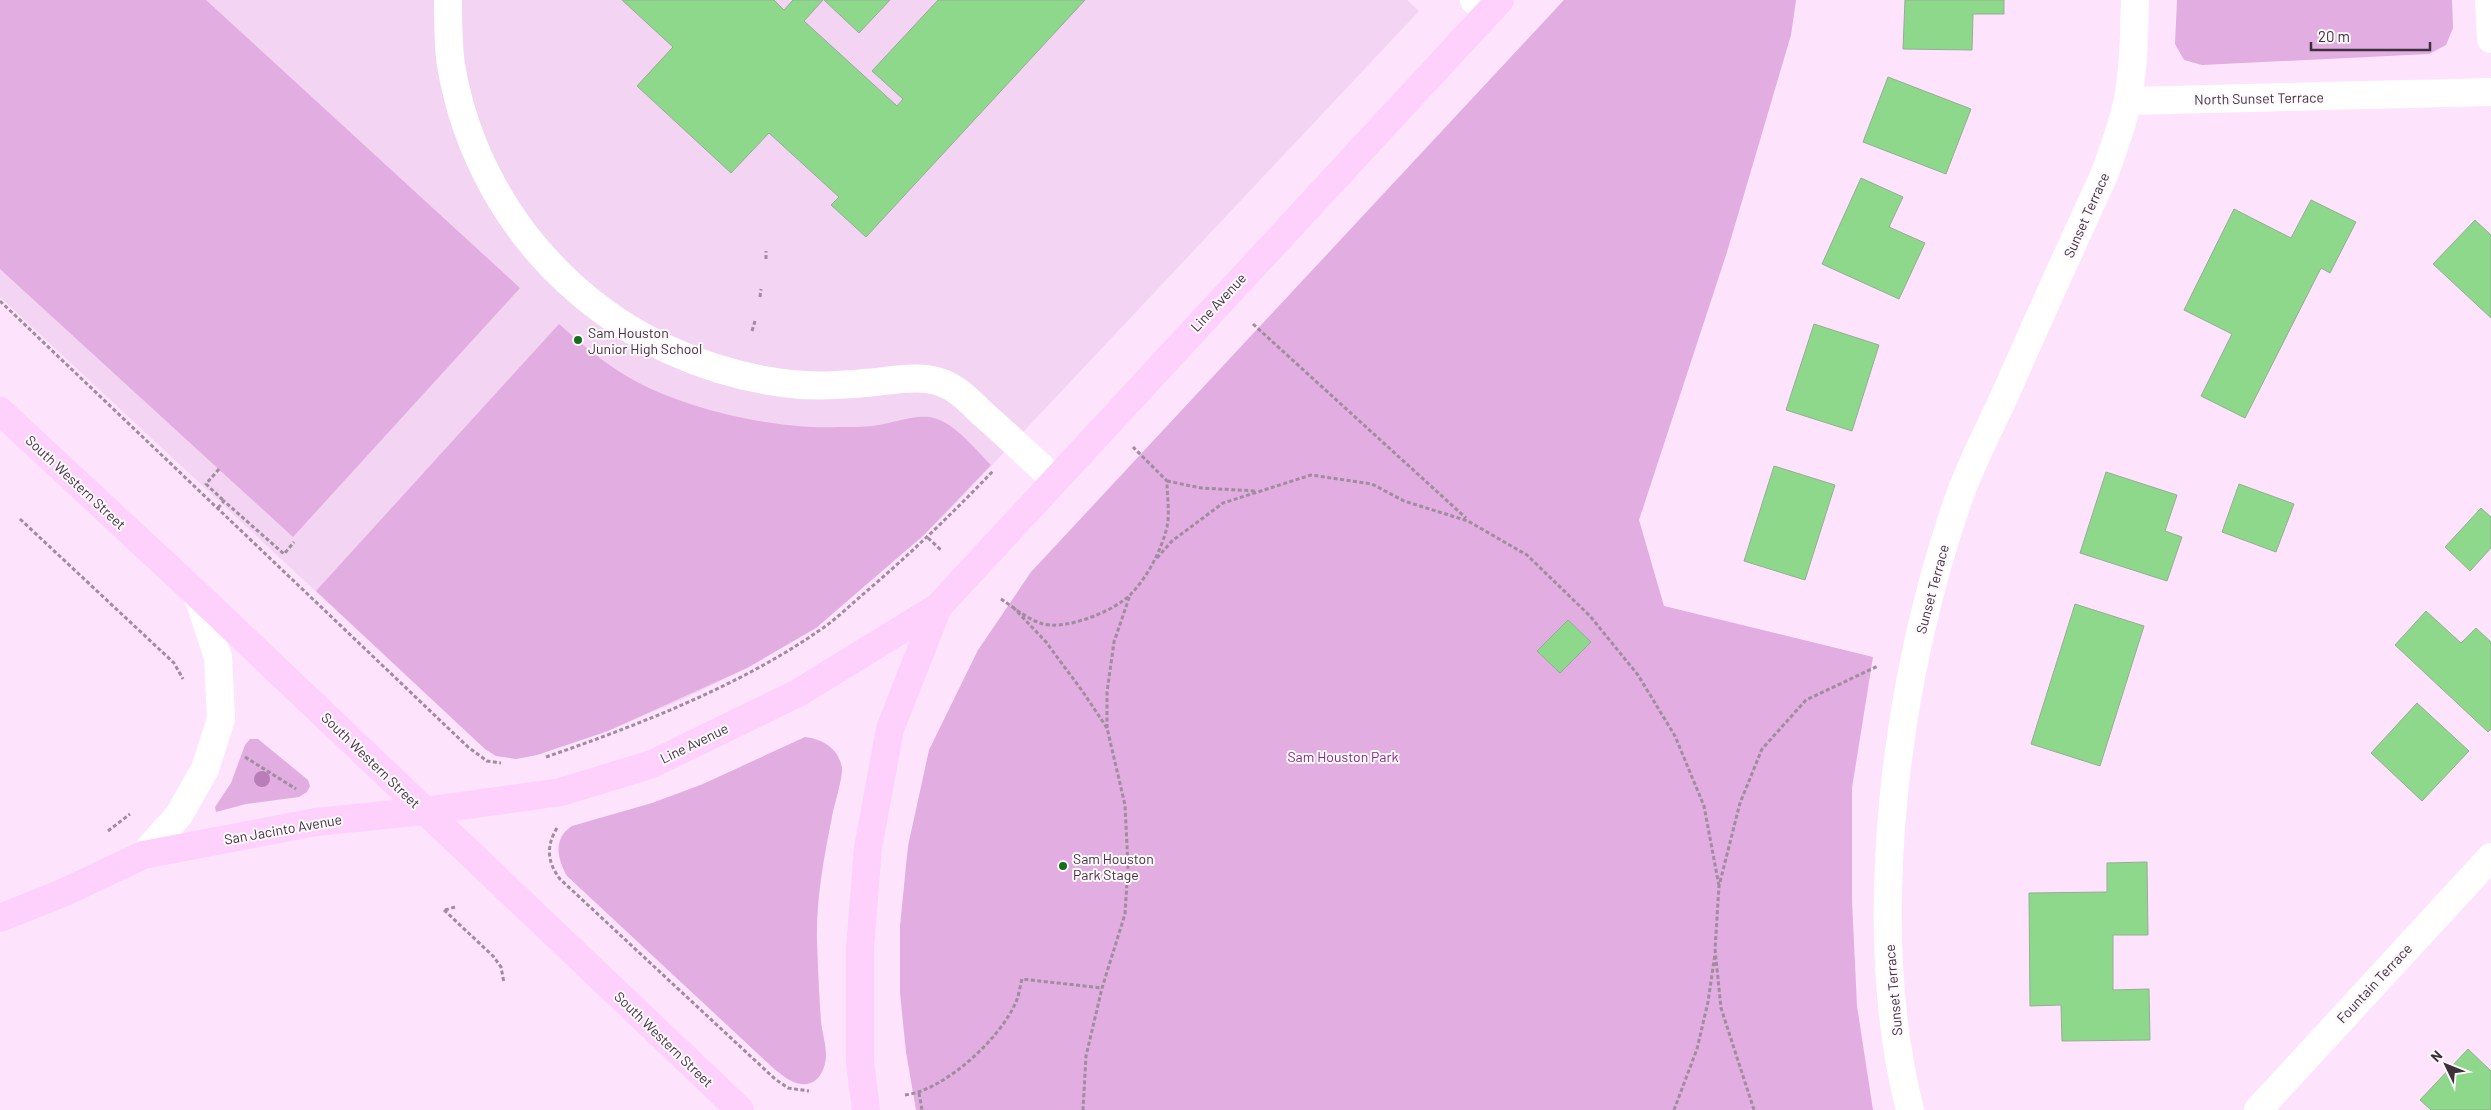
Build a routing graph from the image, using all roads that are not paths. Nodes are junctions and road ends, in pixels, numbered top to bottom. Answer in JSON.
{"nodes":[{"id":1,"x":448,"y":0,"type":"edge"},
{"id":2,"x":2135,"y":0,"type":"edge"},
{"id":3,"x":2489,"y":0,"type":"edge"},
{"id":4,"x":1487,"y":4,"type":"edge"},
{"id":5,"x":2491,"y":39,"type":"edge"},
{"id":6,"x":2491,"y":92,"type":"edge"},
{"id":7,"x":2128,"y":101,"type":"junction"},
{"id":8,"x":0,"y":411,"type":"edge"},
{"id":9,"x":1055,"y":480,"type":"junction"},
{"id":10,"x":196,"y":594,"type":"junction"},
{"id":11,"x":938,"y":606,"type":"junction"},
{"id":12,"x":424,"y":811,"type":"junction"},
{"id":13,"x":143,"y":855,"type":"junction"},
{"id":14,"x":2491,"y":857,"type":"edge"},
{"id":15,"x":0,"y":918,"type":"edge"},
{"id":16,"x":740,"y":1110,"type":"edge"},
{"id":17,"x":866,"y":1110,"type":"edge"},
{"id":18,"x":1910,"y":1110,"type":"edge"},
{"id":19,"x":2258,"y":1110,"type":"edge"}],
"edges":[{"from":1,"to":9,"type":"street"},
{"from":2,"to":7,"type":"street"},
{"from":3,"to":5,"type":"street"},
{"from":4,"to":9,"type":"main road","name":"Line Avenue"},
{"from":6,"to":7,"type":"street","name":"North Sunset Terrace"},
{"from":7,"to":18,"type":"street","name":"Sunset Terrace"},
{"from":8,"to":10,"type":"main road","name":"South Western Street"},
{"from":9,"to":11,"type":"main road","name":"Line Avenue"},
{"from":10,"to":12,"type":"main road","name":"South Western Street"},
{"from":10,"to":13,"type":"street","name":"San Jacinto Avenue"},
{"from":11,"to":12,"type":"main road","name":"Line Avenue"},
{"from":11,"to":17,"type":"main road","name":"Line Avenue"},
{"from":12,"to":13,"type":"main road","name":"San Jacinto Avenue"},
{"from":12,"to":16,"type":"main road","name":"South Western Street"},
{"from":13,"to":15,"type":"main road","name":"San Jacinto Avenue"},
{"from":14,"to":19,"type":"street","name":"Fountain Terrace"}]}
